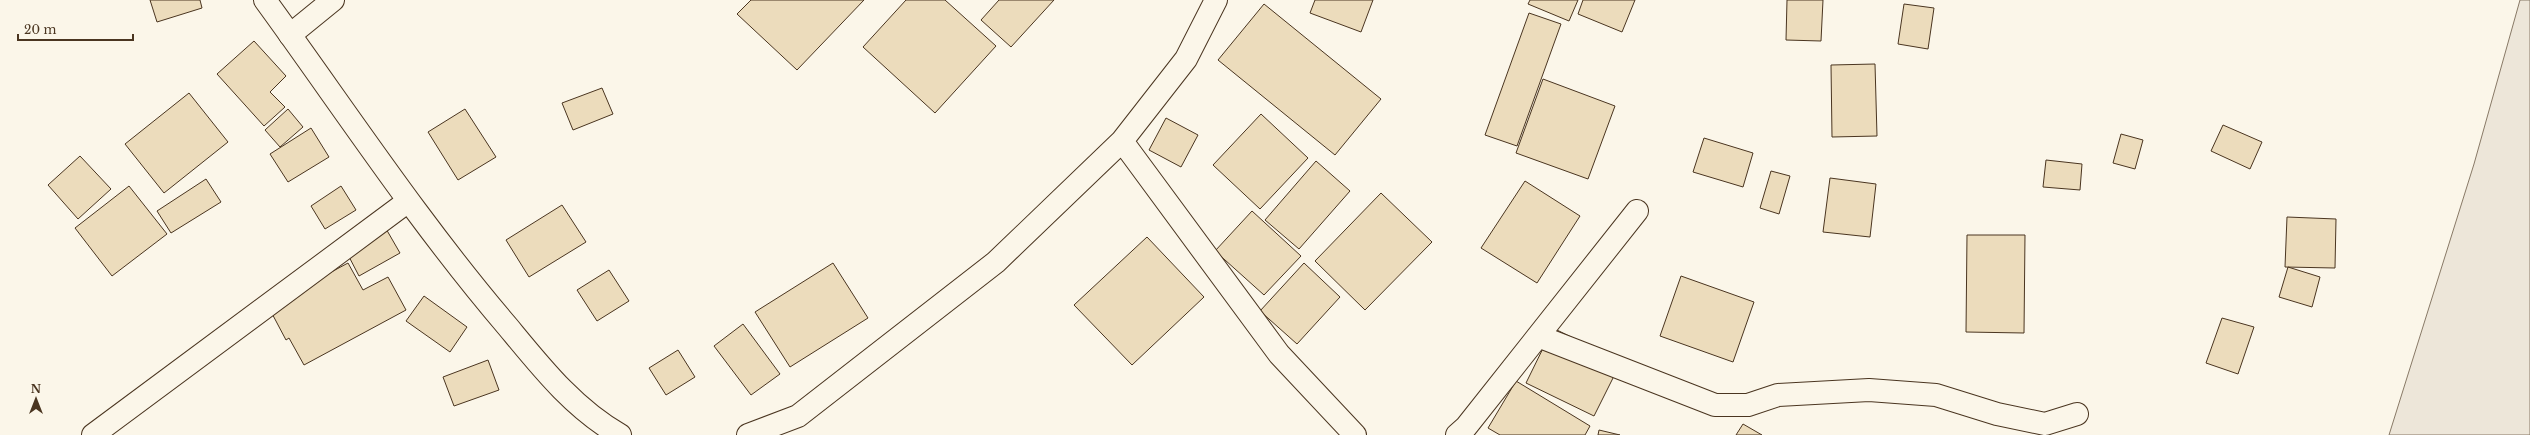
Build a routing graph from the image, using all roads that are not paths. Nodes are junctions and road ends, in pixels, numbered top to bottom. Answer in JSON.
{"nodes":[{"id":1,"x":265,"y":0,"type":"edge"},
{"id":2,"x":333,"y":0,"type":"edge"},
{"id":3,"x":1216,"y":0,"type":"edge"},
{"id":4,"x":290,"y":35,"type":"junction"},
{"id":5,"x":1122,"y":141,"type":"junction"},
{"id":6,"x":407,"y":202,"type":"junction"},
{"id":7,"x":1637,"y":211,"type":"dead end"},
{"id":8,"x":1538,"y":336,"type":"junction"},
{"id":9,"x":2077,"y":414,"type":"dead end"},
{"id":10,"x":93,"y":435,"type":"edge"},
{"id":11,"x":620,"y":435,"type":"edge"},
{"id":12,"x":748,"y":435,"type":"edge"},
{"id":13,"x":1355,"y":435,"type":"edge"},
{"id":14,"x":1457,"y":435,"type":"edge"}],
"edges":[{"from":1,"to":4,"type":"street"},
{"from":2,"to":4,"type":"street"},
{"from":3,"to":5,"type":"street"},
{"from":4,"to":6,"type":"street"},
{"from":5,"to":12,"type":"street"},
{"from":5,"to":13,"type":"street"},
{"from":6,"to":10,"type":"street"},
{"from":6,"to":11,"type":"street"},
{"from":7,"to":8,"type":"street"},
{"from":8,"to":9,"type":"street"},
{"from":8,"to":14,"type":"street"}]}
